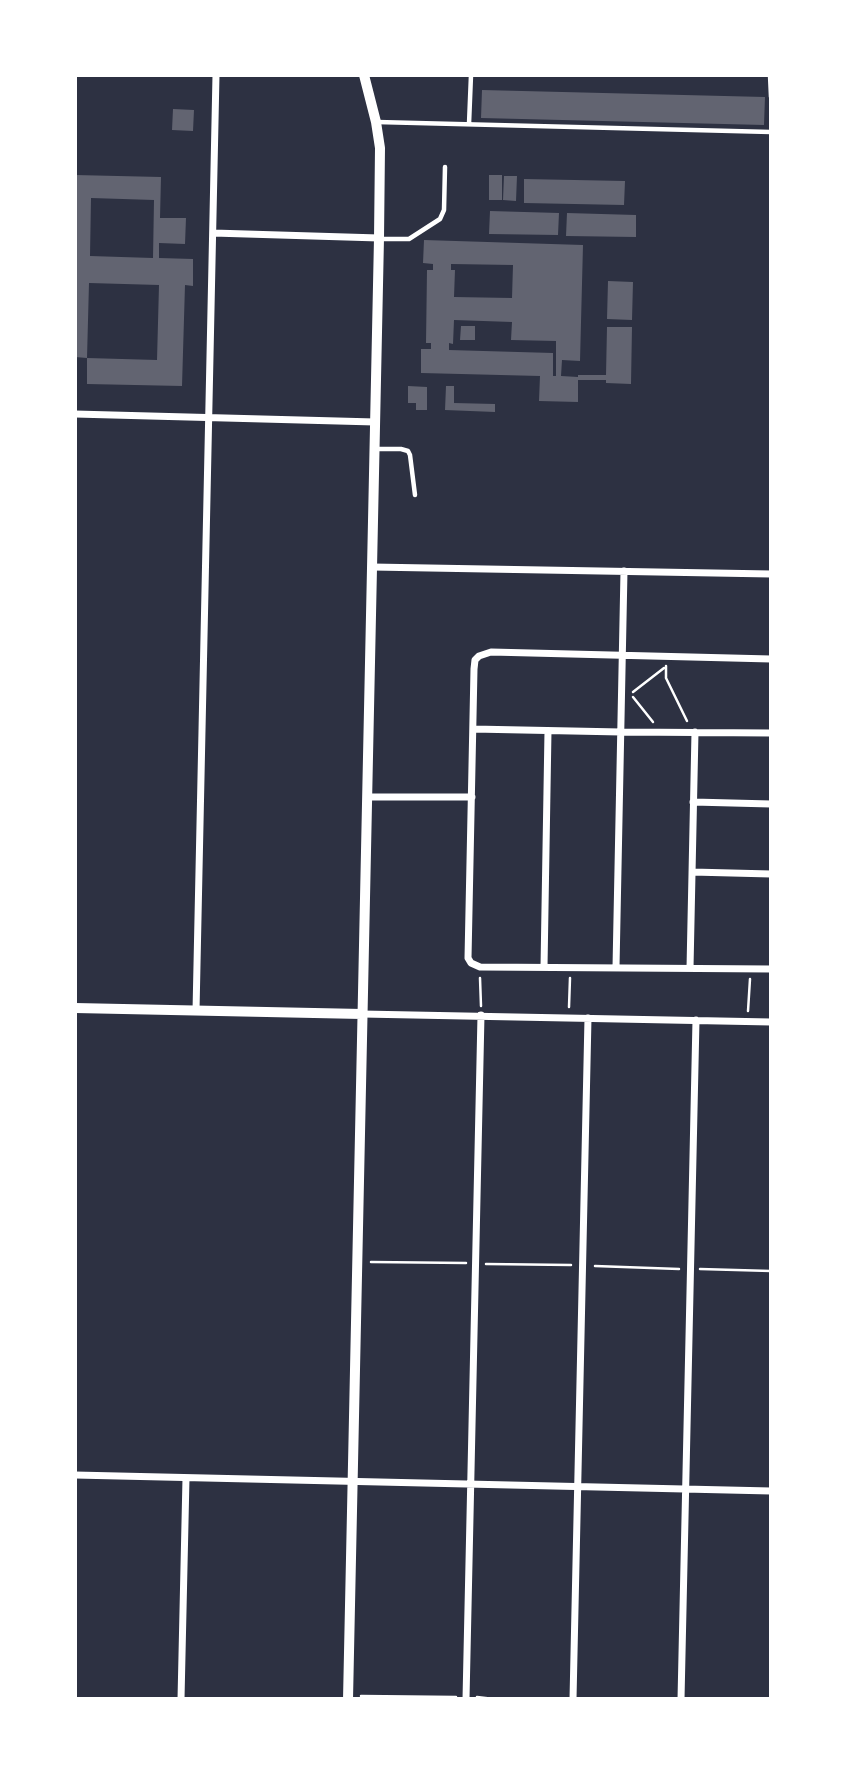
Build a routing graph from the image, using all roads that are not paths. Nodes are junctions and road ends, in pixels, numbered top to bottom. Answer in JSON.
{"nodes":[{"id":1,"x":216,"y":75,"type":"edge"},
{"id":2,"x":364,"y":75,"type":"edge"},
{"id":3,"x":471,"y":75,"type":"edge"},
{"id":4,"x":770,"y":75,"type":"edge"},
{"id":5,"x":771,"y":97,"type":"edge"},
{"id":6,"x":376,"y":122,"type":"junction"},
{"id":7,"x":469,"y":124,"type":"junction"},
{"id":8,"x":771,"y":132,"type":"edge"},
{"id":9,"x":445,"y":166,"type":"dead end"},
{"id":10,"x":213,"y":233,"type":"junction"},
{"id":11,"x":379,"y":239,"type":"junction"},
{"id":12,"x":75,"y":414,"type":"edge"},
{"id":13,"x":210,"y":417,"type":"junction"},
{"id":14,"x":375,"y":422,"type":"junction"},
{"id":15,"x":374,"y":449,"type":"junction"},
{"id":16,"x":415,"y":495,"type":"dead end"},
{"id":17,"x":372,"y":567,"type":"junction"},
{"id":18,"x":624,"y":571,"type":"junction"},
{"id":19,"x":771,"y":574,"type":"edge"},
{"id":20,"x":623,"y":655,"type":"junction"},
{"id":21,"x":771,"y":659,"type":"edge"},
{"id":22,"x":473,"y":729,"type":"junction"},
{"id":23,"x":548,"y":731,"type":"junction"},
{"id":24,"x":621,"y":732,"type":"junction"},
{"id":25,"x":695,"y":732,"type":"junction"},
{"id":26,"x":771,"y":733,"type":"edge"},
{"id":27,"x":367,"y":797,"type":"junction"},
{"id":28,"x":472,"y":797,"type":"junction"},
{"id":29,"x":693,"y":802,"type":"junction"},
{"id":30,"x":771,"y":804,"type":"edge"},
{"id":31,"x":692,"y":872,"type":"junction"},
{"id":32,"x":771,"y":874,"type":"edge"},
{"id":33,"x":544,"y":967,"type":"junction"},
{"id":34,"x":616,"y":967,"type":"junction"},
{"id":35,"x":690,"y":968,"type":"junction"},
{"id":36,"x":771,"y":969,"type":"edge"},
{"id":37,"x":75,"y":1008,"type":"edge"},
{"id":38,"x":196,"y":1011,"type":"junction"},
{"id":39,"x":362,"y":1014,"type":"junction"},
{"id":40,"x":481,"y":1015,"type":"junction"},
{"id":41,"x":588,"y":1018,"type":"junction"},
{"id":42,"x":696,"y":1020,"type":"junction"},
{"id":43,"x":771,"y":1022,"type":"edge"},
{"id":44,"x":75,"y":1475,"type":"edge"},
{"id":45,"x":186,"y":1478,"type":"junction"},
{"id":46,"x":352,"y":1482,"type":"junction"},
{"id":47,"x":470,"y":1485,"type":"junction"},
{"id":48,"x":578,"y":1487,"type":"junction"},
{"id":49,"x":686,"y":1489,"type":"junction"},
{"id":50,"x":771,"y":1491,"type":"edge"},
{"id":51,"x":348,"y":1698,"type":"edge"},
{"id":52,"x":466,"y":1698,"type":"edge"},
{"id":53,"x":181,"y":1699,"type":"edge"},
{"id":54,"x":573,"y":1699,"type":"edge"},
{"id":55,"x":681,"y":1699,"type":"edge"}],
"edges":[{"from":1,"to":10,"type":"street"},
{"from":2,"to":6,"type":"street"},
{"from":3,"to":7,"type":"lane"},
{"from":4,"to":5,"type":"lane"},
{"from":6,"to":7,"type":"lane"},
{"from":6,"to":11,"type":"street"},
{"from":7,"to":8,"type":"lane"},
{"from":9,"to":11,"type":"lane"},
{"from":10,"to":11,"type":"street"},
{"from":10,"to":13,"type":"street"},
{"from":11,"to":14,"type":"street"},
{"from":12,"to":13,"type":"street"},
{"from":13,"to":14,"type":"street"},
{"from":13,"to":38,"type":"street"},
{"from":14,"to":15,"type":"street"},
{"from":15,"to":16,"type":"lane"},
{"from":15,"to":17,"type":"street"},
{"from":17,"to":18,"type":"street"},
{"from":17,"to":27,"type":"street"},
{"from":18,"to":19,"type":"street"},
{"from":18,"to":20,"type":"street"},
{"from":20,"to":21,"type":"street"},
{"from":20,"to":22,"type":"street"},
{"from":20,"to":24,"type":"street"},
{"from":22,"to":23,"type":"street"},
{"from":22,"to":28,"type":"street"},
{"from":23,"to":24,"type":"street"},
{"from":23,"to":33,"type":"street"},
{"from":24,"to":25,"type":"street"},
{"from":24,"to":34,"type":"street"},
{"from":25,"to":26,"type":"street"},
{"from":25,"to":29,"type":"street"},
{"from":27,"to":28,"type":"street"},
{"from":27,"to":39,"type":"street"},
{"from":28,"to":33,"type":"street"},
{"from":29,"to":30,"type":"street"},
{"from":29,"to":31,"type":"street"},
{"from":31,"to":32,"type":"street"},
{"from":31,"to":35,"type":"street"},
{"from":33,"to":34,"type":"street"},
{"from":34,"to":35,"type":"street"},
{"from":35,"to":36,"type":"street"},
{"from":37,"to":38,"type":"street"},
{"from":38,"to":39,"type":"street"},
{"from":39,"to":40,"type":"street"},
{"from":39,"to":46,"type":"street"},
{"from":40,"to":41,"type":"street"},
{"from":40,"to":47,"type":"street"},
{"from":41,"to":42,"type":"street"},
{"from":41,"to":48,"type":"street"},
{"from":42,"to":43,"type":"street"},
{"from":42,"to":49,"type":"street"},
{"from":44,"to":45,"type":"street"},
{"from":45,"to":46,"type":"street"},
{"from":45,"to":53,"type":"street"},
{"from":46,"to":47,"type":"street"},
{"from":46,"to":51,"type":"street"},
{"from":47,"to":48,"type":"street"},
{"from":47,"to":52,"type":"street"},
{"from":48,"to":49,"type":"street"},
{"from":48,"to":54,"type":"street"},
{"from":49,"to":50,"type":"street"},
{"from":49,"to":55,"type":"street"}]}
